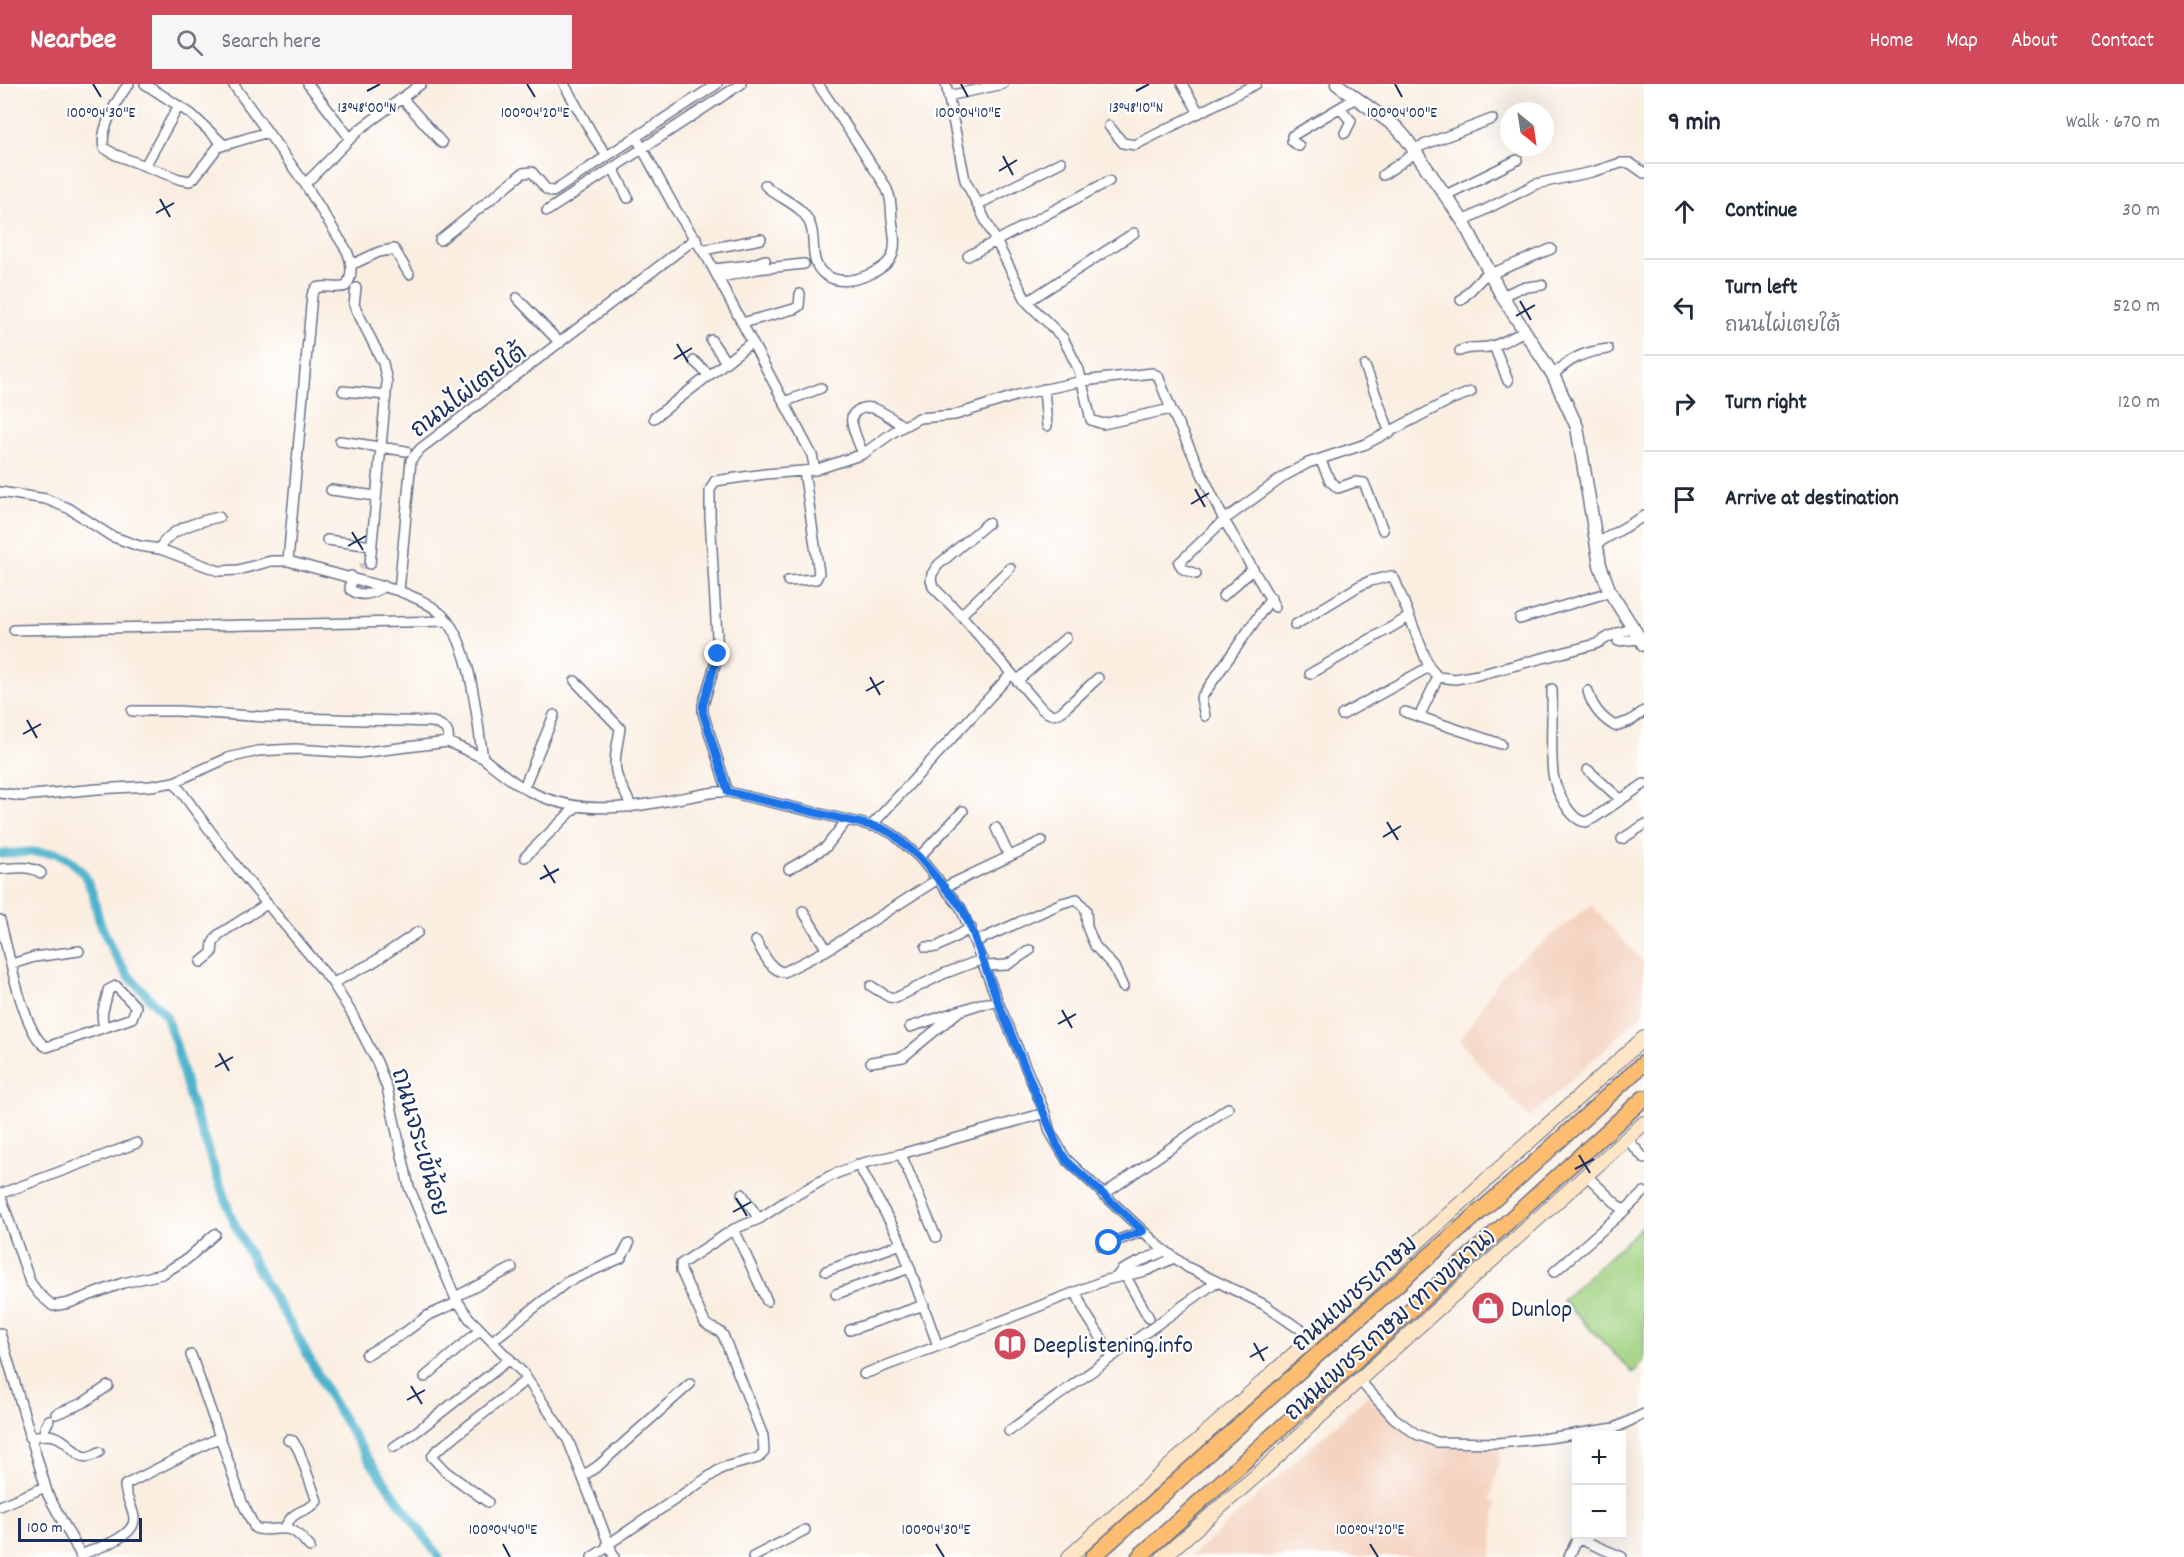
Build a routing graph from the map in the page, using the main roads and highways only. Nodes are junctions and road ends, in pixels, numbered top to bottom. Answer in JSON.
{"nodes":[{"id":1,"x":1644,"y":1038,"type":"edge"},
{"id":2,"x":1644,"y":1063,"type":"edge"},
{"id":3,"x":1644,"y":1098,"type":"edge"},
{"id":4,"x":1644,"y":1124,"type":"edge"},
{"id":5,"x":1069,"y":1557,"type":"edge"},
{"id":6,"x":1093,"y":1557,"type":"edge"},
{"id":7,"x":1139,"y":1557,"type":"edge"},
{"id":8,"x":1163,"y":1557,"type":"edge"}],
"edges":[{"from":1,"to":5,"type":"main road","name":"ถนนเพชรเกษม (ทางขนาน)"},
{"from":2,"to":6,"type":"highway","name":"ถนนเพชรเกษม"},
{"from":3,"to":7,"type":"highway","name":"ถนนเพชรเกษม"},
{"from":4,"to":8,"type":"main road","name":"ถนนเพชรเกษม (ทางขนาน)"}]}
